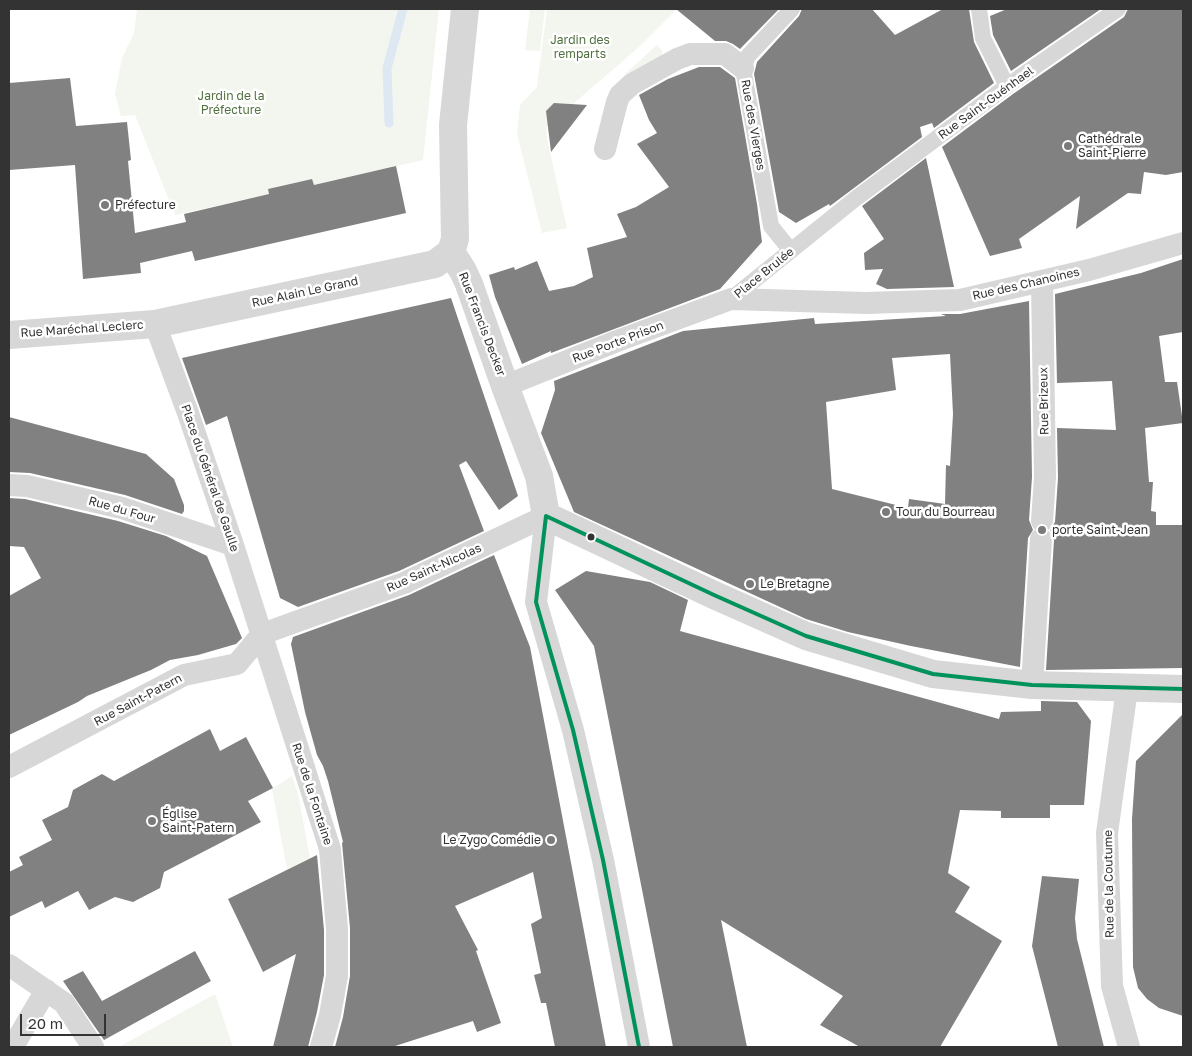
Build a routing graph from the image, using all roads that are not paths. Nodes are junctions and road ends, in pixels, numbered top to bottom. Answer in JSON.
{"nodes":[{"id":1,"x":465,"y":9,"type":"edge"},
{"id":2,"x":792,"y":9,"type":"edge"},
{"id":3,"x":979,"y":9,"type":"edge"},
{"id":4,"x":1118,"y":9,"type":"edge"},
{"id":5,"x":743,"y":68,"type":"junction"},
{"id":6,"x":1008,"y":86,"type":"junction"},
{"id":7,"x":606,"y":149,"type":"dead end"},
{"id":8,"x":855,"y":200,"type":"joint"},
{"id":9,"x":1183,"y":243,"type":"edge"},
{"id":10,"x":790,"y":251,"type":"junction"},
{"id":11,"x":451,"y":252,"type":"junction"},
{"id":12,"x":1042,"y":281,"type":"junction"},
{"id":13,"x":731,"y":299,"type":"junction"},
{"id":14,"x":866,"y":303,"type":"joint"},
{"id":15,"x":155,"y":324,"type":"junction"},
{"id":16,"x":9,"y":335,"type":"edge"},
{"id":17,"x":505,"y":386,"type":"junction"},
{"id":18,"x":9,"y":485,"type":"edge"},
{"id":19,"x":546,"y":516,"type":"junction"},
{"id":20,"x":233,"y":545,"type":"junction"},
{"id":21,"x":262,"y":634,"type":"junction"},
{"id":22,"x":1032,"y":685,"type":"junction"},
{"id":23,"x":1127,"y":689,"type":"junction"},
{"id":24,"x":1183,"y":689,"type":"edge"},
{"id":25,"x":9,"y":767,"type":"edge"},
{"id":26,"x":9,"y":965,"type":"edge"},
{"id":27,"x":46,"y":990,"type":"junction"},
{"id":28,"x":9,"y":1047,"type":"edge"},
{"id":29,"x":93,"y":1047,"type":"edge"},
{"id":30,"x":321,"y":1047,"type":"edge"},
{"id":31,"x":639,"y":1047,"type":"edge"},
{"id":32,"x":1130,"y":1047,"type":"edge"}],
"edges":[{"from":1,"to":11,"type":"street"},
{"from":2,"to":5,"type":"street","name":"Rue des Vierges"},
{"from":3,"to":6,"type":"street"},
{"from":4,"to":6,"type":"street","name":"Rue Saint-Guénhael"},
{"from":5,"to":7,"type":"street"},
{"from":5,"to":10,"type":"street","name":"Rue des Vierges"},
{"from":6,"to":8,"type":"street","name":"Rue Saint-Guénhael"},
{"from":8,"to":10,"type":"street","name":"Place Brulée"},
{"from":9,"to":12,"type":"street","name":"Rue des Chanoines"},
{"from":10,"to":13,"type":"street","name":"Place Brulée"},
{"from":11,"to":15,"type":"street","name":"Rue Alain Le Grand"},
{"from":11,"to":17,"type":"street","name":"Rue Francis Decker"},
{"from":12,"to":14,"type":"street","name":"Rue des Chanoines"},
{"from":12,"to":22,"type":"street","name":"Rue Brizeux"},
{"from":13,"to":14,"type":"street","name":"Place Brulée"},
{"from":13,"to":17,"type":"street","name":"Rue Porte Prison"},
{"from":15,"to":16,"type":"street","name":"Rue Maréchal Leclerc"},
{"from":15,"to":20,"type":"street","name":"Place du Général de Gaulle"},
{"from":17,"to":19,"type":"street","name":"Rue Francis Decker"},
{"from":18,"to":20,"type":"street","name":"Rue du Four"},
{"from":19,"to":21,"type":"street","name":"Rue Saint-Nicolas"},
{"from":19,"to":22,"type":"street"},
{"from":19,"to":31,"type":"street"},
{"from":20,"to":21,"type":"street","name":"Place du Général de Gaulle"},
{"from":21,"to":25,"type":"street","name":"Rue Saint-Patern"},
{"from":21,"to":30,"type":"street","name":"Rue de la Fontaine"},
{"from":22,"to":23,"type":"street"},
{"from":23,"to":24,"type":"street"},
{"from":23,"to":32,"type":"street","name":"Rue de la Coutume"},
{"from":26,"to":27,"type":"street"},
{"from":27,"to":28,"type":"street"},
{"from":27,"to":29,"type":"street"}]}
